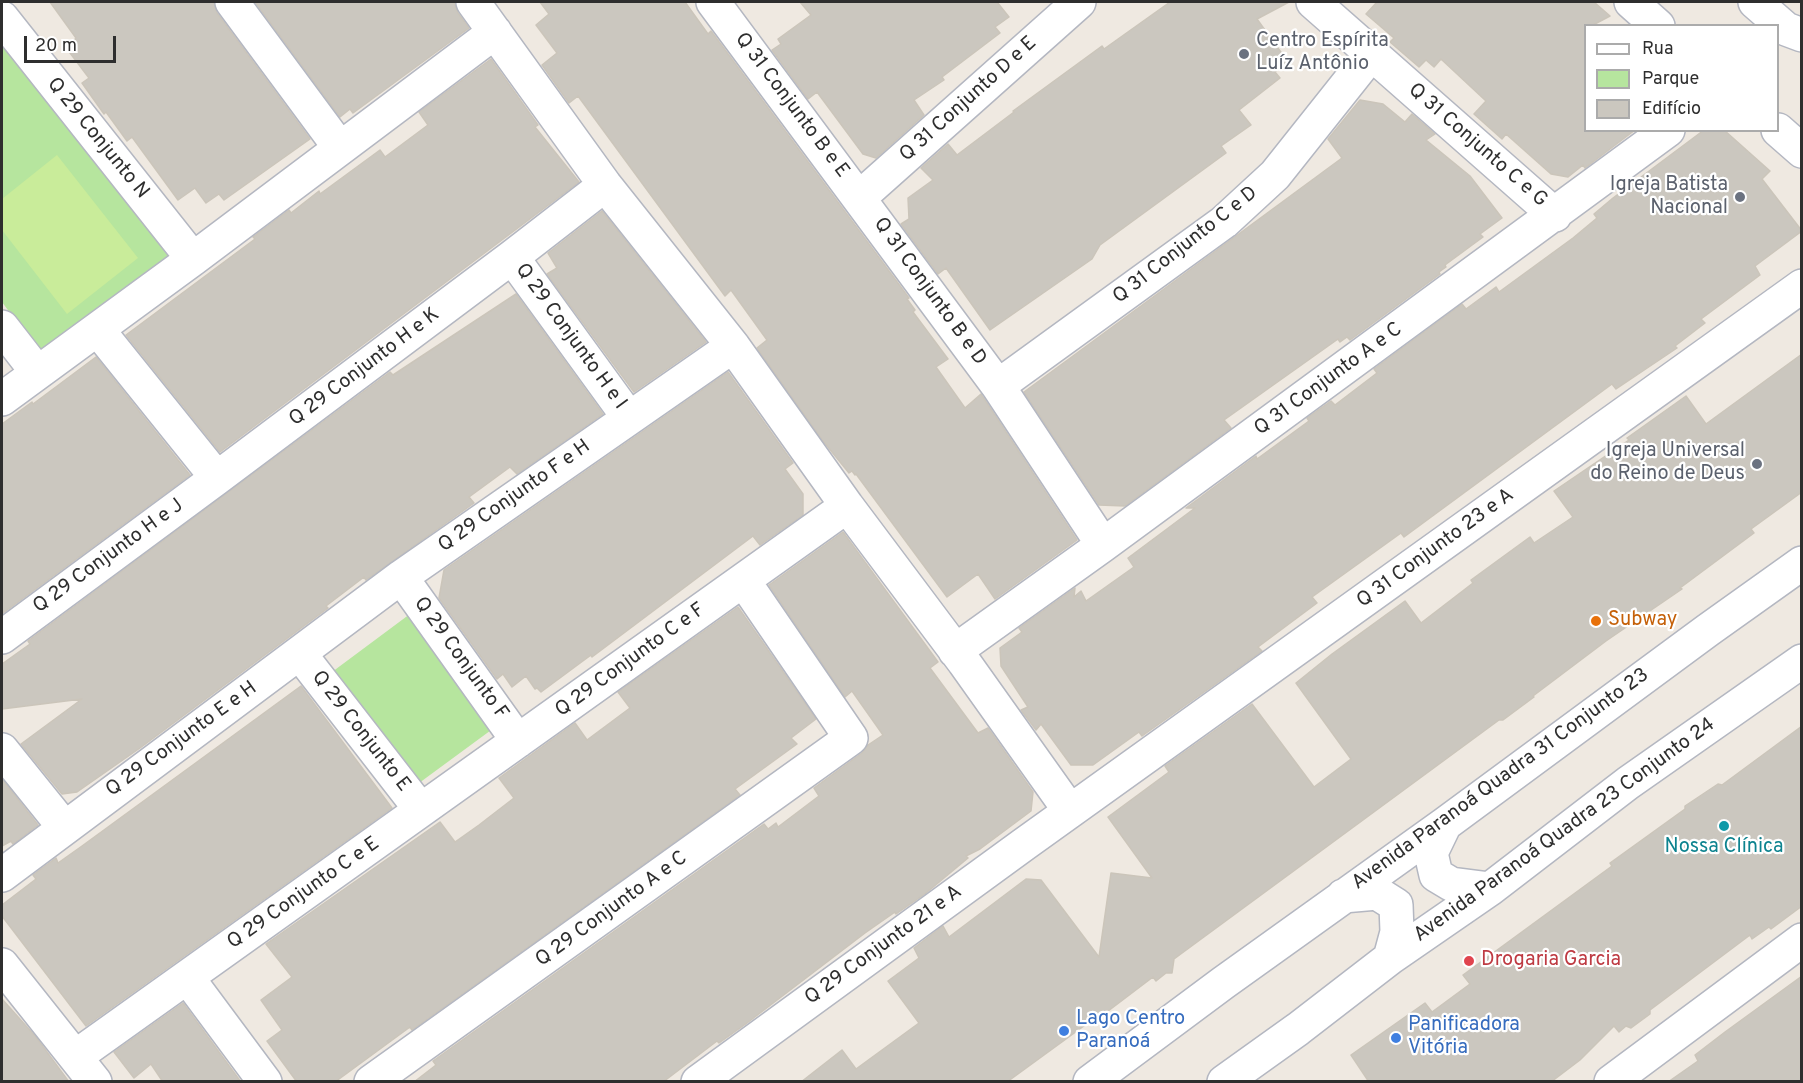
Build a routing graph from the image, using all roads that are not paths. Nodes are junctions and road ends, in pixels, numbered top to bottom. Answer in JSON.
{"nodes":[{"id":1,"x":232,"y":2,"type":"edge"},
{"id":2,"x":473,"y":2,"type":"edge"},
{"id":3,"x":1079,"y":2,"type":"edge"},
{"id":4,"x":1313,"y":2,"type":"edge"},
{"id":5,"x":1631,"y":2,"type":"edge"},
{"id":6,"x":1755,"y":2,"type":"edge"},
{"id":7,"x":725,"y":6,"type":"edge"},
{"id":8,"x":2,"y":18,"type":"edge"},
{"id":9,"x":1656,"y":24,"type":"edge"},
{"id":10,"x":495,"y":32,"type":"junction"},
{"id":11,"x":1802,"y":35,"type":"edge"},
{"id":12,"x":1372,"y":53,"type":"junction"},
{"id":13,"x":1779,"y":131,"type":"edge"},
{"id":14,"x":1665,"y":132,"type":"edge"},
{"id":15,"x":340,"y":148,"type":"junction"},
{"id":16,"x":1802,"y":151,"type":"edge"},
{"id":17,"x":604,"y":185,"type":"junction"},
{"id":18,"x":859,"y":198,"type":"junction"},
{"id":19,"x":1555,"y":215,"type":"junction"},
{"id":20,"x":512,"y":257,"type":"junction"},
{"id":21,"x":194,"y":259,"type":"junction"},
{"id":22,"x":1802,"y":286,"type":"edge"},
{"id":23,"x":2,"y":327,"type":"edge"},
{"id":24,"x":98,"y":330,"type":"junction"},
{"id":25,"x":733,"y":346,"type":"junction"},
{"id":26,"x":37,"y":372,"type":"junction"},
{"id":27,"x":998,"y":386,"type":"junction"},
{"id":28,"x":2,"y":399,"type":"edge"},
{"id":29,"x":629,"y":417,"type":"junction"},
{"id":30,"x":217,"y":478,"type":"junction"},
{"id":31,"x":847,"y":506,"type":"junction"},
{"id":32,"x":1103,"y":545,"type":"junction"},
{"id":33,"x":1802,"y":563,"type":"edge"},
{"id":34,"x":401,"y":578,"type":"junction"},
{"id":35,"x":743,"y":580,"type":"junction"},
{"id":36,"x":2,"y":637,"type":"edge"},
{"id":37,"x":955,"y":651,"type":"junction"},
{"id":38,"x":300,"y":654,"type":"junction"},
{"id":39,"x":1802,"y":662,"type":"edge"},
{"id":40,"x":519,"y":741,"type":"junction"},
{"id":41,"x":2,"y":750,"type":"edge"},
{"id":42,"x":421,"y":810,"type":"junction"},
{"id":43,"x":1070,"y":812,"type":"junction"},
{"id":44,"x":1445,"y":824,"type":"junction"},
{"id":45,"x":64,"y":827,"type":"junction"},
{"id":46,"x":2,"y":875,"type":"edge"},
{"id":47,"x":1490,"y":889,"type":"junction"},
{"id":48,"x":1342,"y":896,"type":"junction"},
{"id":49,"x":1802,"y":940,"type":"edge"},
{"id":50,"x":1390,"y":958,"type":"junction"},
{"id":51,"x":2,"y":965,"type":"edge"},
{"id":52,"x":187,"y":977,"type":"junction"},
{"id":53,"x":85,"y":1069,"type":"edge"},
{"id":54,"x":265,"y":1082,"type":"edge"},
{"id":55,"x":371,"y":1082,"type":"edge"},
{"id":56,"x":698,"y":1082,"type":"edge"},
{"id":57,"x":1090,"y":1082,"type":"edge"},
{"id":58,"x":1224,"y":1082,"type":"edge"},
{"id":59,"x":1611,"y":1082,"type":"edge"}],
"edges":[{"from":1,"to":15,"type":"street"},
{"from":2,"to":10,"type":"street"},
{"from":3,"to":18,"type":"street","name":"Q 31 Conjunto D e E"},
{"from":4,"to":12,"type":"street","name":"Q 31 Conjunto C e G"},
{"from":5,"to":9,"type":"street"},
{"from":6,"to":11,"type":"street"},
{"from":7,"to":18,"type":"street","name":"Q 31 Conjunto B e E"},
{"from":8,"to":21,"type":"street","name":"Q 29 Conjunto N"},
{"from":10,"to":15,"type":"street"},
{"from":10,"to":17,"type":"street"},
{"from":12,"to":19,"type":"street","name":"Q 31 Conjunto C e G"},
{"from":12,"to":27,"type":"street","name":"Q 31 Conjunto C e D"},
{"from":13,"to":16,"type":"street"},
{"from":14,"to":19,"type":"street","name":"Q 31 Conjunto A e C"},
{"from":15,"to":21,"type":"street"},
{"from":17,"to":20,"type":"street","name":"Q 29 Conjunto H e K"},
{"from":17,"to":25,"type":"street"},
{"from":18,"to":27,"type":"street","name":"Q 31 Conjunto B e D"},
{"from":19,"to":32,"type":"street","name":"Q 31 Conjunto A e C"},
{"from":20,"to":29,"type":"street","name":"Q 29 Conjunto H e I"},
{"from":20,"to":30,"type":"street","name":"Q 29 Conjunto H e K"},
{"from":21,"to":24,"type":"street"},
{"from":22,"to":43,"type":"street","name":"Q 31 Conjunto 23 e A"},
{"from":23,"to":26,"type":"street"},
{"from":24,"to":26,"type":"street"},
{"from":24,"to":30,"type":"street"},
{"from":25,"to":29,"type":"street","name":"Q 29 Conjunto F e H"},
{"from":25,"to":31,"type":"street"},
{"from":26,"to":28,"type":"street"},
{"from":27,"to":32,"type":"street","name":"Q 31 Conjunto B e D"},
{"from":29,"to":34,"type":"street","name":"Q 29 Conjunto F e H"},
{"from":30,"to":36,"type":"street","name":"Q 29 Conjunto H e J"},
{"from":31,"to":35,"type":"street","name":"Q 29 Conjunto C e F"},
{"from":31,"to":37,"type":"street"},
{"from":32,"to":37,"type":"street","name":"Q 31 Conjunto A e C"},
{"from":33,"to":44,"type":"street","name":"Avenida Paranoá Quadra 31 Conjunto 23"},
{"from":34,"to":38,"type":"street","name":"Q 29 Conjunto F e H"},
{"from":34,"to":40,"type":"street","name":"Q 29 Conjunto F"},
{"from":35,"to":40,"type":"street","name":"Q 29 Conjunto C e F"},
{"from":35,"to":55,"type":"street","name":"Q 29 Conjunto A e C"},
{"from":37,"to":43,"type":"street"},
{"from":38,"to":42,"type":"street","name":"Q 29 Conjunto E"},
{"from":38,"to":45,"type":"street","name":"Q 29 Conjunto E e H"},
{"from":39,"to":47,"type":"street","name":"Avenida Paranoá Quadra 23 Conjunto 24"},
{"from":40,"to":42,"type":"street","name":"Q 29 Conjunto C e F"},
{"from":41,"to":45,"type":"street"},
{"from":42,"to":52,"type":"street","name":"Q 29 Conjunto C e E"},
{"from":43,"to":56,"type":"street","name":"Q 29 Conjunto 21 e A"},
{"from":44,"to":47,"type":"street"},
{"from":44,"to":48,"type":"street","name":"Avenida Paranoá Quadra 31 Conjunto 23"},
{"from":45,"to":46,"type":"street","name":"Q 29 Conjunto E e H"},
{"from":47,"to":50,"type":"street","name":"Avenida Paranoá Quadra 23 Conjunto 24"},
{"from":48,"to":50,"type":"street"},
{"from":48,"to":57,"type":"street","name":"Avenida Paranoá Quadra 31 Conjunto 23"},
{"from":49,"to":59,"type":"street"},
{"from":50,"to":58,"type":"street","name":"Avenida Paranoá Quadra 23 Conjunto 24"},
{"from":51,"to":53,"type":"street"},
{"from":52,"to":53,"type":"street","name":"Q 29 Conjunto C e E"},
{"from":52,"to":54,"type":"street"}]}
